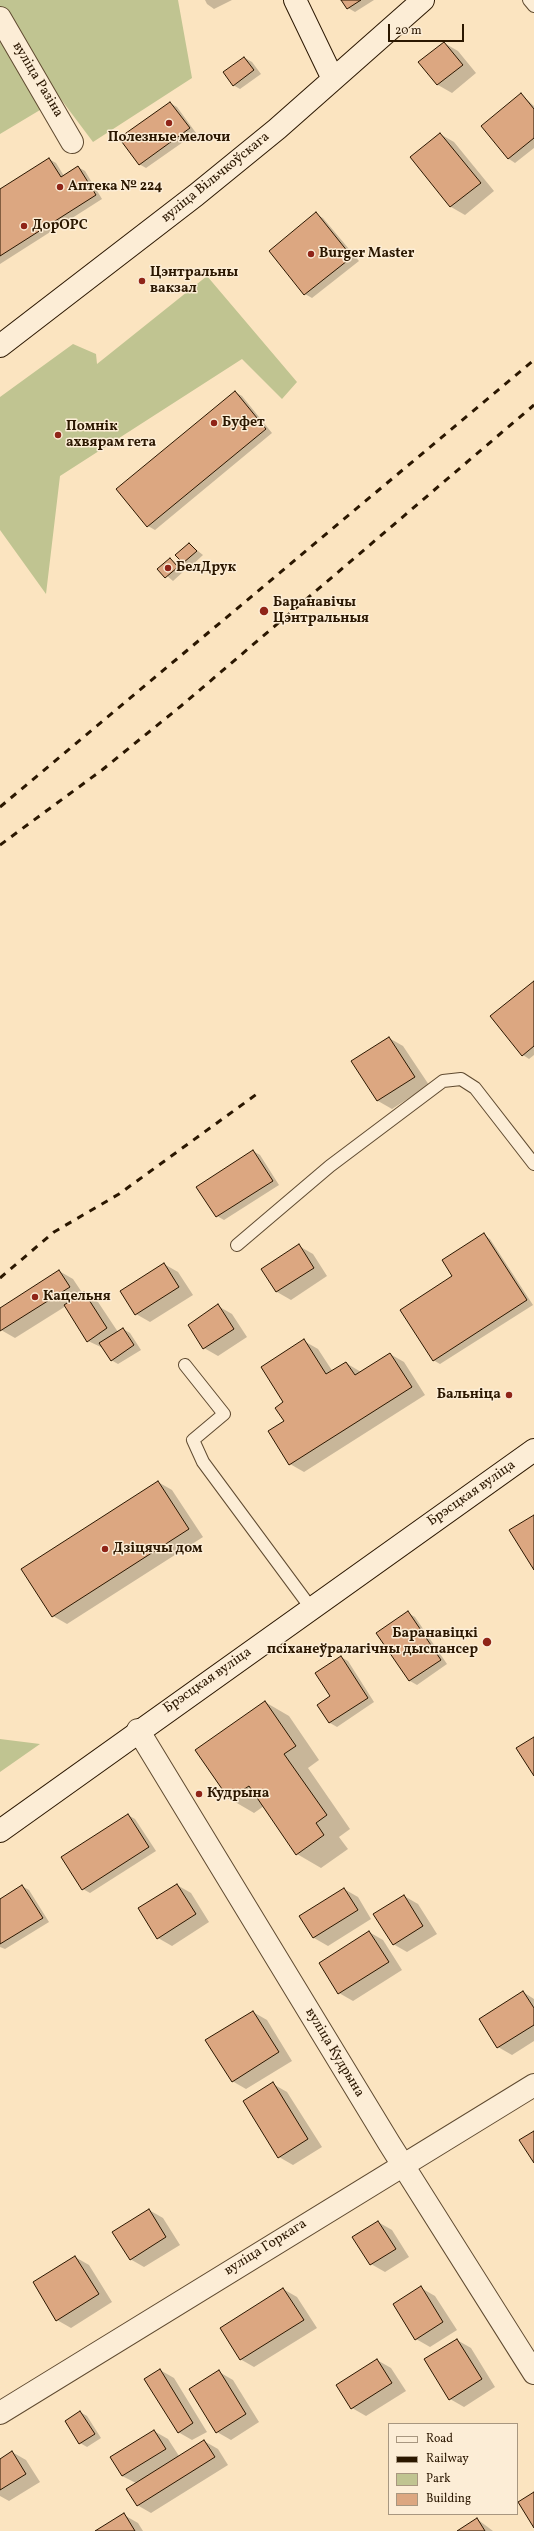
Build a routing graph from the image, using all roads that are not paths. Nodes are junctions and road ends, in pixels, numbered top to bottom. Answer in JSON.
{"nodes":[{"id":1,"x":295,"y":0,"type":"edge"},
{"id":2,"x":423,"y":0,"type":"edge"},
{"id":3,"x":529,"y":0,"type":"edge"},
{"id":4,"x":534,"y":6,"type":"edge"},
{"id":5,"x":0,"y":18,"type":"edge"},
{"id":6,"x":333,"y":80,"type":"junction"},
{"id":7,"x":72,"y":142,"type":"dead end"},
{"id":8,"x":0,"y":346,"type":"edge"},
{"id":9,"x":534,"y":1164,"type":"edge"},
{"id":10,"x":238,"y":1245,"type":"dead end"},
{"id":11,"x":185,"y":1365,"type":"dead end"},
{"id":12,"x":534,"y":1450,"type":"edge"},
{"id":13,"x":311,"y":1608,"type":"junction"},
{"id":14,"x":138,"y":1730,"type":"junction"},
{"id":15,"x":0,"y":1831,"type":"edge"},
{"id":16,"x":534,"y":2085,"type":"edge"},
{"id":17,"x":402,"y":2164,"type":"junction"},
{"id":18,"x":534,"y":2373,"type":"edge"},
{"id":19,"x":0,"y":2413,"type":"edge"}],
"edges":[{"from":1,"to":6,"type":"street"},
{"from":2,"to":6,"type":"street","name":"вуліца Вільчкоўскага"},
{"from":3,"to":4,"type":"lane"},
{"from":5,"to":7,"type":"street","name":"вуліца Разіна"},
{"from":6,"to":8,"type":"street","name":"вуліца Вільчкоўскага"},
{"from":9,"to":10,"type":"lane"},
{"from":11,"to":13,"type":"lane"},
{"from":12,"to":13,"type":"street","name":"Брэсцкая вуліца"},
{"from":13,"to":14,"type":"street","name":"Брэсцкая вуліца"},
{"from":14,"to":15,"type":"street","name":"Брэсцкая вуліца"},
{"from":14,"to":17,"type":"street","name":"вуліца Кудрына"},
{"from":16,"to":17,"type":"street","name":"вуліца Горкага"},
{"from":17,"to":18,"type":"street","name":"вуліца Кудрына"},
{"from":17,"to":19,"type":"street","name":"вуліца Горкага"}]}
